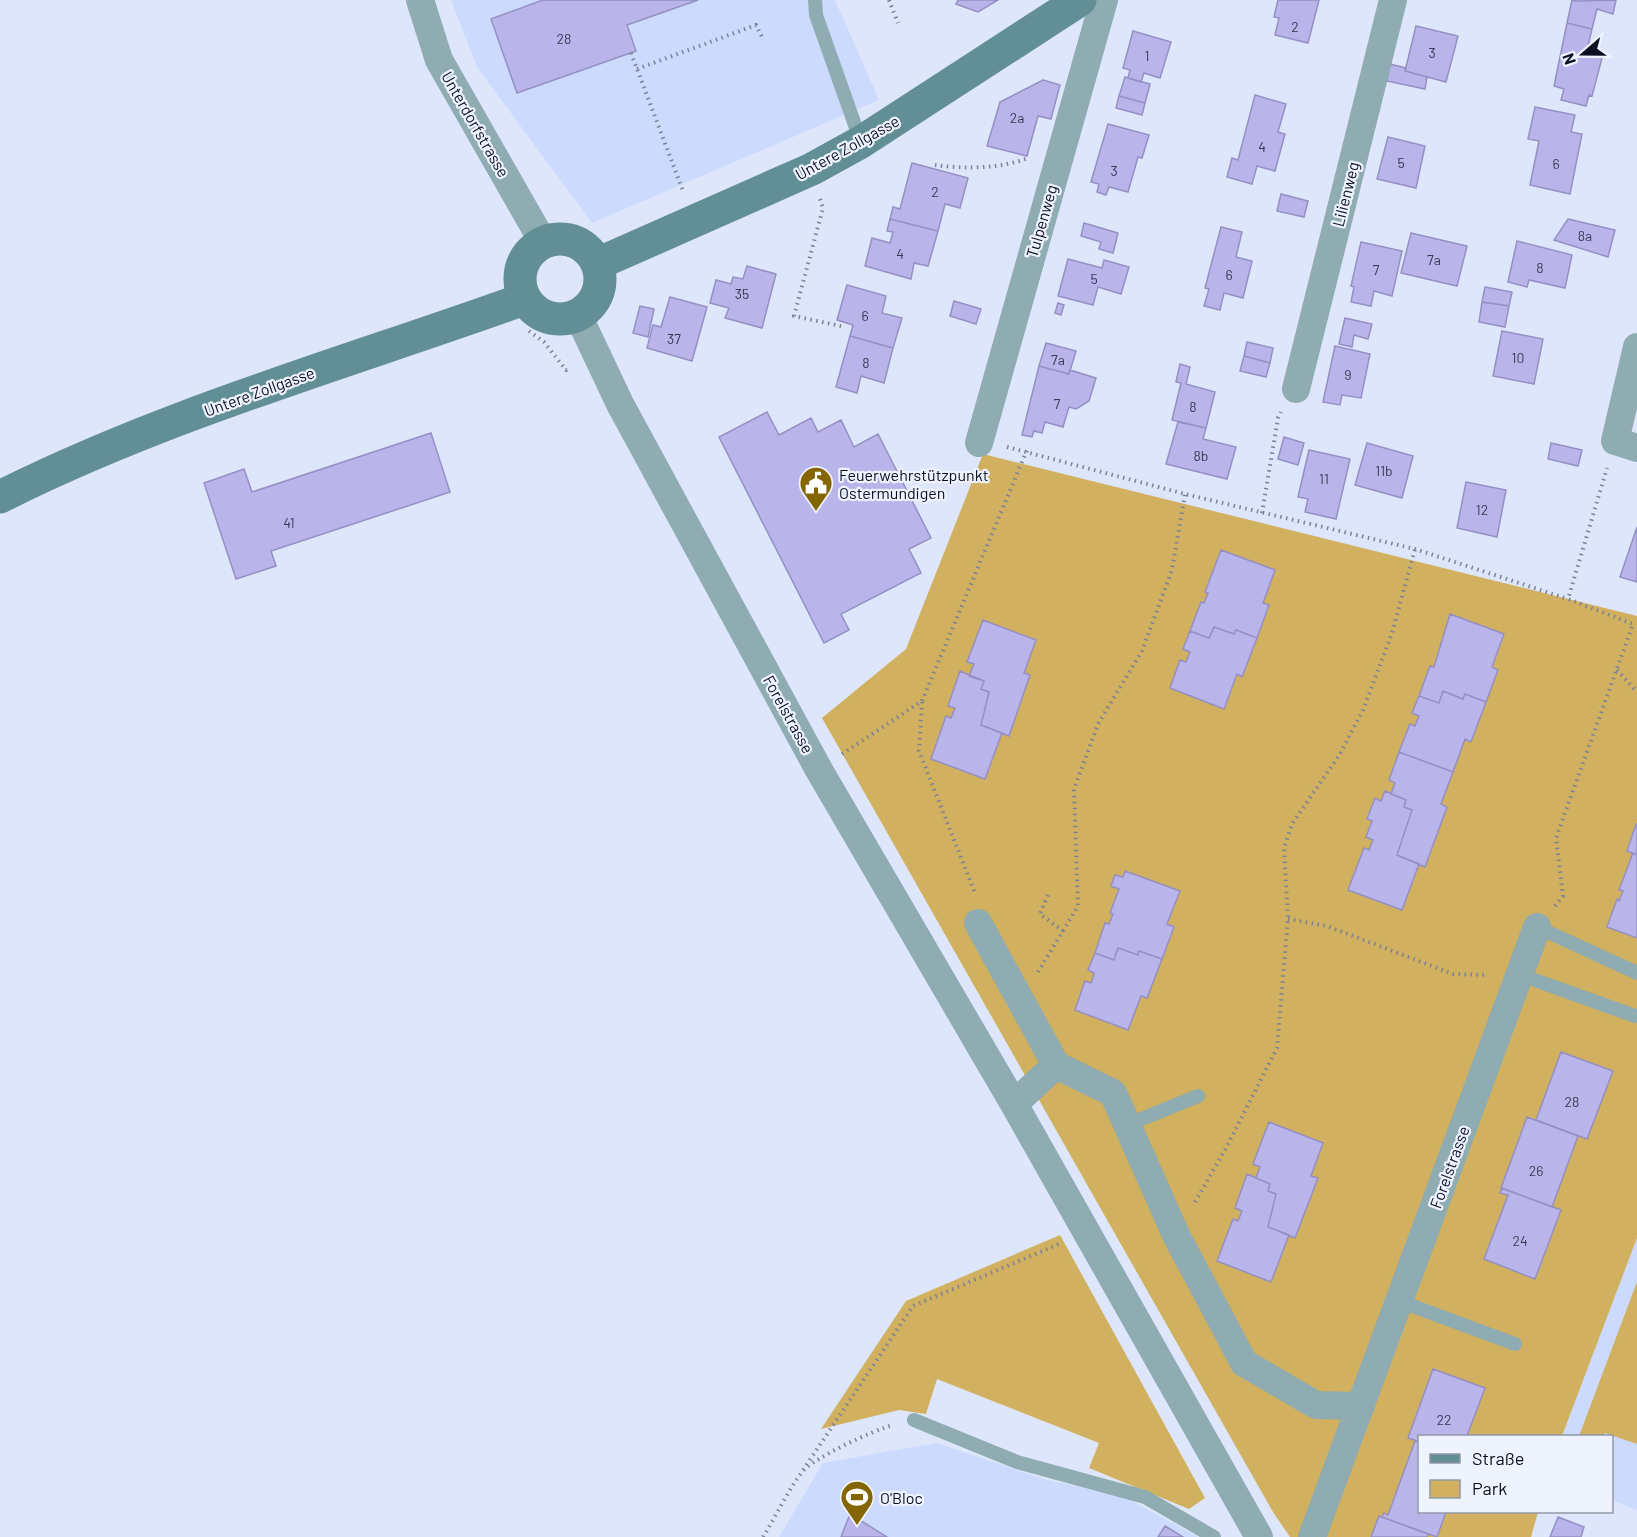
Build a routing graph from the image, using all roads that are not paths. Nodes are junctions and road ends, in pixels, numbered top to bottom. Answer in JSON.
{"nodes":[{"id":1,"x":420,"y":0,"type":"edge"},
{"id":2,"x":815,"y":0,"type":"edge"},
{"id":3,"x":1080,"y":0,"type":"edge"},
{"id":4,"x":1104,"y":0,"type":"edge"},
{"id":5,"x":1393,"y":0,"type":"edge"},
{"id":6,"x":861,"y":142,"type":"junction"},
{"id":7,"x":543,"y":242,"type":"junction"},
{"id":8,"x":597,"y":264,"type":"junction"},
{"id":9,"x":524,"y":298,"type":"junction"},
{"id":10,"x":578,"y":315,"type":"junction"},
{"id":11,"x":1637,"y":347,"type":"edge"},
{"id":12,"x":1296,"y":389,"type":"road end"},
{"id":13,"x":979,"y":443,"type":"road end"},
{"id":14,"x":1626,"y":444,"type":"edge"},
{"id":15,"x":0,"y":497,"type":"edge"},
{"id":16,"x":978,"y":923,"type":"road end"},
{"id":17,"x":1538,"y":927,"type":"joint"},
{"id":18,"x":1637,"y":974,"type":"edge"},
{"id":19,"x":1521,"y":975,"type":"junction"},
{"id":20,"x":1635,"y":1016,"type":"dead end"},
{"id":21,"x":1056,"y":1065,"type":"junction"},
{"id":22,"x":1198,"y":1096,"type":"dead end"},
{"id":23,"x":1014,"y":1104,"type":"junction"},
{"id":24,"x":1127,"y":1125,"type":"junction"},
{"id":25,"x":1399,"y":1301,"type":"junction"},
{"id":26,"x":1515,"y":1344,"type":"dead end"},
{"id":27,"x":1361,"y":1406,"type":"junction"},
{"id":28,"x":914,"y":1420,"type":"road end"},
{"id":29,"x":1214,"y":1537,"type":"edge"},
{"id":30,"x":1259,"y":1537,"type":"edge"},
{"id":31,"x":1312,"y":1537,"type":"edge"}],
"edges":[{"from":1,"to":7,"type":"street","name":"Unterdorfstrasse"},
{"from":2,"to":6,"type":"lane"},
{"from":3,"to":6,"type":"street","name":"Untere Zollgasse"},
{"from":4,"to":13,"type":"street","name":"Tulpenweg"},
{"from":5,"to":12,"type":"street","name":"Lilienweg"},
{"from":6,"to":8,"type":"street","name":"Untere Zollgasse"},
{"from":7,"to":8,"type":"street"},
{"from":7,"to":9,"type":"street"},
{"from":8,"to":10,"type":"street"},
{"from":9,"to":10,"type":"street"},
{"from":9,"to":15,"type":"street","name":"Untere Zollgasse"},
{"from":10,"to":23,"type":"street","name":"Forelstrasse"},
{"from":11,"to":14,"type":"street"},
{"from":16,"to":21,"type":"street"},
{"from":17,"to":18,"type":"lane"},
{"from":17,"to":19,"type":"street","name":"Forelstrasse"},
{"from":19,"to":20,"type":"lane"},
{"from":19,"to":25,"type":"street","name":"Forelstrasse"},
{"from":21,"to":23,"type":"street"},
{"from":21,"to":24,"type":"street"},
{"from":22,"to":24,"type":"lane"},
{"from":23,"to":30,"type":"street","name":"Forelstrasse"},
{"from":24,"to":27,"type":"street"},
{"from":25,"to":26,"type":"lane"},
{"from":25,"to":27,"type":"street","name":"Forelstrasse"},
{"from":27,"to":31,"type":"street","name":"Forelstrasse"},
{"from":28,"to":29,"type":"lane"}]}
